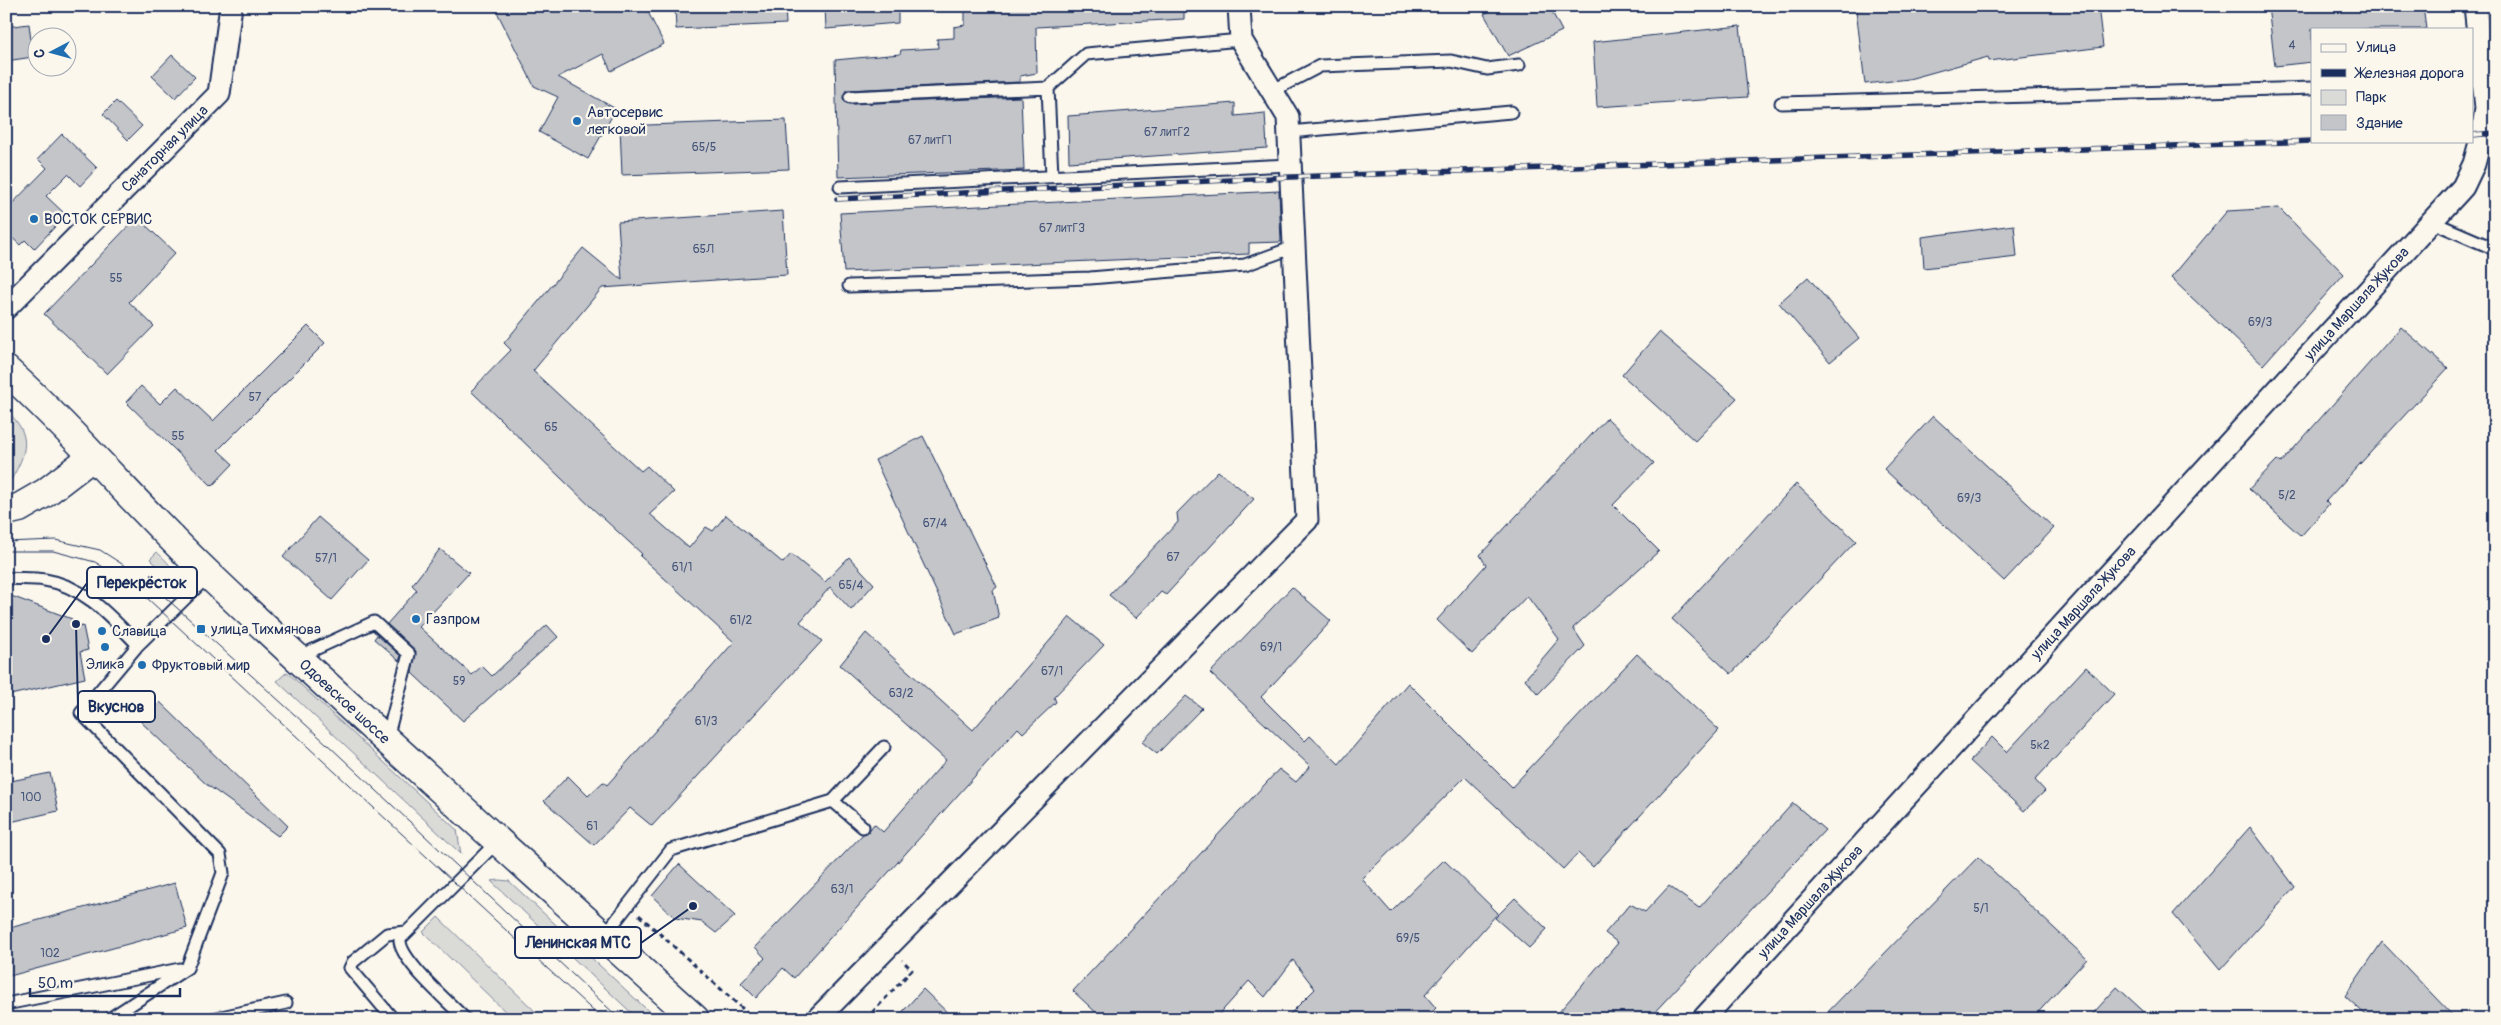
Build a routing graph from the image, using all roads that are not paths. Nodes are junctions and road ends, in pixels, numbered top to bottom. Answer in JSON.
{"nodes":[{"id":1,"x":231,"y":6,"type":"edge"},
{"id":2,"x":1239,"y":6,"type":"edge"},
{"id":3,"x":2475,"y":6,"type":"edge"},
{"id":4,"x":1241,"y":40,"type":"junction"},
{"id":5,"x":1519,"y":65,"type":"dead end"},
{"id":6,"x":2478,"y":84,"type":"edge"},
{"id":7,"x":1048,"y":88,"type":"junction"},
{"id":8,"x":2311,"y":88,"type":"edge"},
{"id":9,"x":1272,"y":91,"type":"junction"},
{"id":10,"x":850,"y":97,"type":"dead end"},
{"id":11,"x":1781,"y":103,"type":"dead end"},
{"id":12,"x":1511,"y":112,"type":"dead end"},
{"id":13,"x":1289,"y":132,"type":"junction"},
{"id":14,"x":1290,"y":164,"type":"junction"},
{"id":15,"x":1052,"y":176,"type":"junction"},
{"id":16,"x":840,"y":187,"type":"dead end"},
{"id":17,"x":2430,"y":221,"type":"junction"},
{"id":18,"x":1294,"y":247,"type":"junction"},
{"id":19,"x":2495,"y":249,"type":"edge"},
{"id":20,"x":849,"y":286,"type":"dead end"},
{"id":21,"x":6,"y":308,"type":"edge"},
{"id":22,"x":6,"y":370,"type":"edge"},
{"id":23,"x":92,"y":457,"type":"junction"},
{"id":24,"x":6,"y":511,"type":"edge"},
{"id":25,"x":209,"y":575,"type":"junction"},
{"id":26,"x":6,"y":578,"type":"edge"},
{"id":27,"x":138,"y":645,"type":"junction"},
{"id":28,"x":298,"y":657,"type":"junction"},
{"id":29,"x":387,"y":738,"type":"junction"},
{"id":30,"x":884,"y":747,"type":"dead end"},
{"id":31,"x":833,"y":801,"type":"junction"},
{"id":32,"x":863,"y":827,"type":"dead end"},
{"id":33,"x":499,"y":840,"type":"junction"},
{"id":34,"x":406,"y":932,"type":"junction"},
{"id":35,"x":604,"y":936,"type":"junction"},
{"id":36,"x":187,"y":968,"type":"junction"},
{"id":37,"x":286,"y":1003,"type":"dead end"},
{"id":38,"x":6,"y":1004,"type":"edge"},
{"id":39,"x":109,"y":1019,"type":"edge"},
{"id":40,"x":212,"y":1019,"type":"edge"},
{"id":41,"x":393,"y":1019,"type":"edge"},
{"id":42,"x":465,"y":1019,"type":"edge"},
{"id":43,"x":695,"y":1019,"type":"edge"},
{"id":44,"x":817,"y":1019,"type":"edge"},
{"id":45,"x":1703,"y":1019,"type":"edge"}],
"edges":[{"from":1,"to":21,"type":"street","name":"Санаторная улица"},
{"from":2,"to":4,"type":"street"},
{"from":3,"to":6,"type":"street","name":"улица Маршала Жукова"},
{"from":4,"to":7,"type":"lane"},
{"from":4,"to":9,"type":"street"},
{"from":5,"to":9,"type":"lane"},
{"from":6,"to":17,"type":"street","name":"улица Маршала Жукова"},
{"from":7,"to":10,"type":"lane"},
{"from":7,"to":15,"type":"lane"},
{"from":8,"to":11,"type":"lane"},
{"from":9,"to":13,"type":"street"},
{"from":12,"to":13,"type":"lane"},
{"from":13,"to":14,"type":"street"},
{"from":14,"to":15,"type":"lane"},
{"from":14,"to":18,"type":"street"},
{"from":15,"to":16,"type":"lane"},
{"from":17,"to":19,"type":"lane"},
{"from":17,"to":45,"type":"street","name":"улица Маршала Жукова"},
{"from":18,"to":20,"type":"lane"},
{"from":18,"to":44,"type":"street"},
{"from":22,"to":23,"type":"main road","name":"Одоевское шоссе"},
{"from":23,"to":24,"type":"main road"},
{"from":23,"to":25,"type":"main road","name":"Одоевское шоссе"},
{"from":25,"to":27,"type":"lane"},
{"from":25,"to":28,"type":"main road","name":"Одоевское шоссе"},
{"from":26,"to":27,"type":"lane"},
{"from":27,"to":36,"type":"lane"},
{"from":28,"to":29,"type":"main road","name":"Одоевское шоссе"},
{"from":28,"to":29,"type":"lane"},
{"from":29,"to":33,"type":"main road","name":"Одоевское шоссе"},
{"from":30,"to":31,"type":"lane"},
{"from":31,"to":32,"type":"lane"},
{"from":31,"to":35,"type":"lane"},
{"from":33,"to":34,"type":"lane"},
{"from":33,"to":35,"type":"main road","name":"Одоевское шоссе"},
{"from":34,"to":41,"type":"lane"},
{"from":34,"to":42,"type":"lane"},
{"from":35,"to":43,"type":"main road","name":"Одоевское шоссе"},
{"from":36,"to":38,"type":"lane"},
{"from":36,"to":39,"type":"lane"},
{"from":37,"to":40,"type":"lane"}]}
